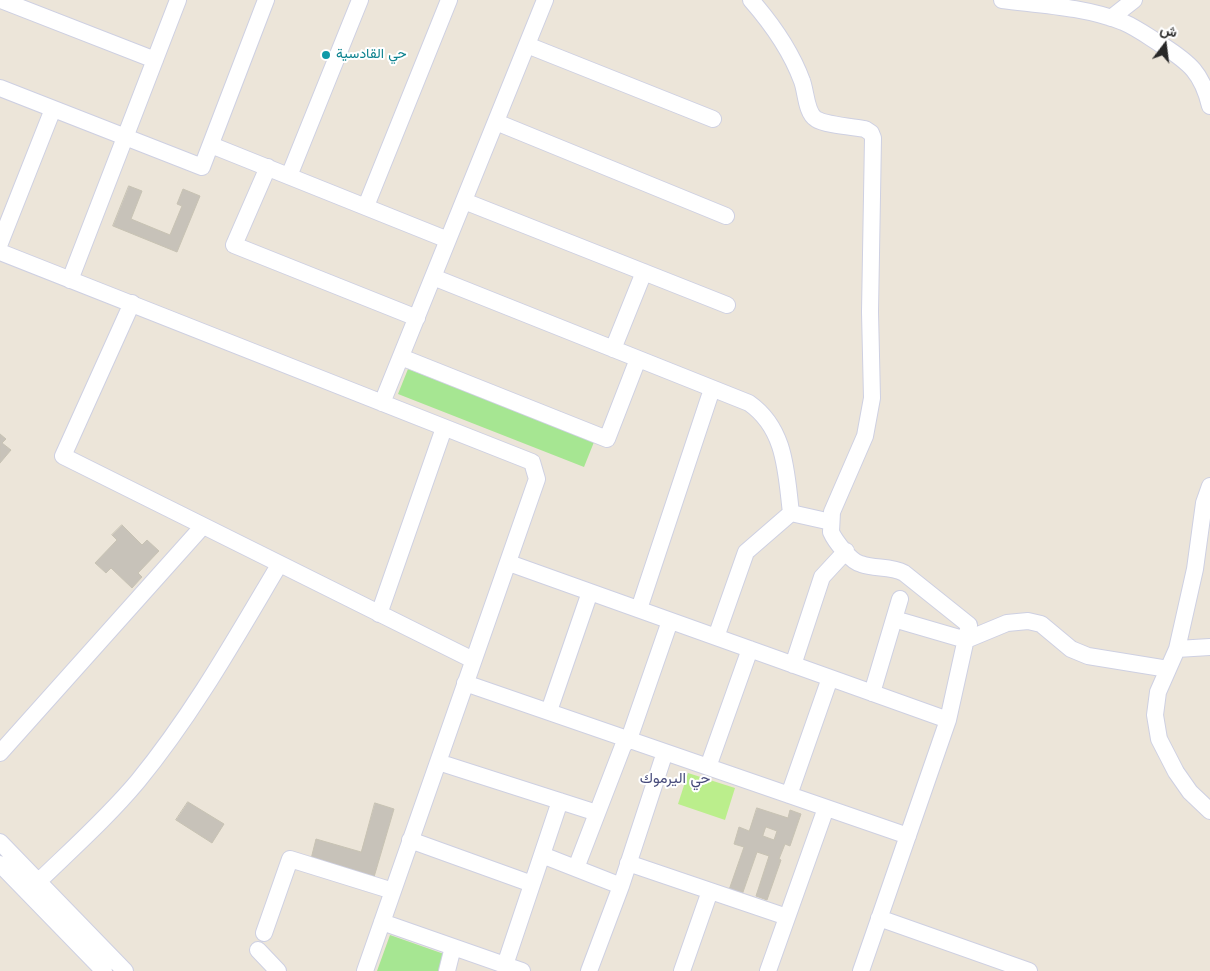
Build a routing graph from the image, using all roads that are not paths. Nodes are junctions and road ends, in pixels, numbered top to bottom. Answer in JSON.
{"nodes":[{"id":1,"x":1,"y":0,"type":"edge"},
{"id":2,"x":178,"y":0,"type":"edge"},
{"id":3,"x":266,"y":0,"type":"edge"},
{"id":4,"x":360,"y":0,"type":"edge"},
{"id":5,"x":449,"y":0,"type":"edge"},
{"id":6,"x":545,"y":0,"type":"edge"},
{"id":7,"x":752,"y":0,"type":"edge"},
{"id":8,"x":1002,"y":0,"type":"edge"},
{"id":9,"x":1134,"y":0,"type":"edge"},
{"id":10,"x":1111,"y":18,"type":"junction"},
{"id":11,"x":527,"y":45,"type":"junction"},
{"id":12,"x":155,"y":60,"type":"junction"},
{"id":13,"x":0,"y":88,"type":"edge"},
{"id":14,"x":1210,"y":106,"type":"edge"},
{"id":15,"x":53,"y":109,"type":"junction"},
{"id":16,"x":713,"y":118,"type":"dead end"},
{"id":17,"x":496,"y":122,"type":"junction"},
{"id":18,"x":125,"y":137,"type":"junction"},
{"id":19,"x":211,"y":145,"type":"junction"},
{"id":20,"x":268,"y":168,"type":"junction"},
{"id":21,"x":289,"y":176,"type":"junction"},
{"id":22,"x":464,"y":201,"type":"junction"},
{"id":23,"x":366,"y":206,"type":"junction"},
{"id":24,"x":726,"y":216,"type":"dead end"},
{"id":25,"x":448,"y":240,"type":"junction"},
{"id":26,"x":0,"y":243,"type":"edge"},
{"id":27,"x":0,"y":252,"type":"edge"},
{"id":28,"x":644,"y":272,"type":"junction"},
{"id":29,"x":433,"y":277,"type":"junction"},
{"id":30,"x":70,"y":280,"type":"junction"},
{"id":31,"x":132,"y":303,"type":"junction"},
{"id":32,"x":727,"y":305,"type":"dead end"},
{"id":33,"x":417,"y":318,"type":"junction"},
{"id":34,"x":614,"y":349,"type":"junction"},
{"id":35,"x":400,"y":357,"type":"junction"},
{"id":36,"x":638,"y":359,"type":"junction"},
{"id":37,"x":712,"y":389,"type":"junction"},
{"id":38,"x":382,"y":403,"type":"junction"},
{"id":39,"x":444,"y":428,"type":"junction"},
{"id":40,"x":1210,"y":486,"type":"edge"},
{"id":41,"x":791,"y":513,"type":"junction"},
{"id":42,"x":831,"y":522,"type":"junction"},
{"id":43,"x":202,"y":526,"type":"junction"},
{"id":44,"x":846,"y":552,"type":"junction"},
{"id":45,"x":509,"y":562,"type":"junction"},
{"id":46,"x":279,"y":564,"type":"junction"},
{"id":47,"x":590,"y":592,"type":"junction"},
{"id":48,"x":900,"y":599,"type":"dead end"},
{"id":49,"x":639,"y":609,"type":"junction"},
{"id":50,"x":379,"y":614,"type":"junction"},
{"id":51,"x":894,"y":619,"type":"junction"},
{"id":52,"x":670,"y":620,"type":"junction"},
{"id":53,"x":716,"y":637,"type":"junction"},
{"id":54,"x":966,"y":640,"type":"junction"},
{"id":55,"x":1210,"y":647,"type":"edge"},
{"id":56,"x":750,"y":649,"type":"junction"},
{"id":57,"x":1177,"y":649,"type":"junction"},
{"id":58,"x":473,"y":660,"type":"junction"},
{"id":59,"x":793,"y":665,"type":"junction"},
{"id":60,"x":1168,"y":669,"type":"junction"},
{"id":61,"x":830,"y":678,"type":"junction"},
{"id":62,"x":465,"y":683,"type":"junction"},
{"id":63,"x":872,"y":693,"type":"junction"},
{"id":64,"x":549,"y":711,"type":"junction"},
{"id":65,"x":948,"y":720,"type":"junction"},
{"id":66,"x":629,"y":739,"type":"junction"},
{"id":67,"x":666,"y":752,"type":"junction"},
{"id":68,"x":0,"y":753,"type":"edge"},
{"id":69,"x":438,"y":762,"type":"junction"},
{"id":70,"x":708,"y":767,"type":"junction"},
{"id":71,"x":789,"y":795,"type":"junction"},
{"id":72,"x":560,"y":801,"type":"junction"},
{"id":73,"x":826,"y":808,"type":"junction"},
{"id":74,"x":1210,"y":811,"type":"edge"},
{"id":75,"x":597,"y":813,"type":"junction"},
{"id":76,"x":908,"y":836,"type":"junction"},
{"id":77,"x":410,"y":840,"type":"junction"},
{"id":78,"x":0,"y":842,"type":"edge"},
{"id":79,"x":542,"y":855,"type":"junction"},
{"id":80,"x":628,"y":863,"type":"junction"},
{"id":81,"x":576,"y":868,"type":"junction"},
{"id":82,"x":2,"y":870,"type":"edge"},
{"id":83,"x":39,"y":882,"type":"junction"},
{"id":84,"x":532,"y":884,"type":"junction"},
{"id":85,"x":620,"y":886,"type":"junction"},
{"id":86,"x":393,"y":891,"type":"junction"},
{"id":87,"x":710,"y":891,"type":"junction"},
{"id":88,"x":787,"y":917,"type":"junction"},
{"id":89,"x":879,"y":918,"type":"junction"},
{"id":90,"x":382,"y":922,"type":"junction"},
{"id":91,"x":264,"y":933,"type":"dead end"},
{"id":92,"x":453,"y":947,"type":"junction"},
{"id":93,"x":258,"y":950,"type":"dead end"},
{"id":94,"x":515,"y":969,"type":"edge"},
{"id":95,"x":104,"y":971,"type":"edge"},
{"id":96,"x":125,"y":971,"type":"edge"},
{"id":97,"x":278,"y":971,"type":"edge"},
{"id":98,"x":365,"y":971,"type":"edge"},
{"id":99,"x":446,"y":971,"type":"edge"},
{"id":100,"x":589,"y":971,"type":"edge"},
{"id":101,"x":682,"y":971,"type":"edge"},
{"id":102,"x":768,"y":971,"type":"edge"},
{"id":103,"x":860,"y":971,"type":"edge"},
{"id":104,"x":1030,"y":971,"type":"edge"}],
"edges":[{"from":1,"to":12,"type":"street"},
{"from":2,"to":12,"type":"street"},
{"from":3,"to":19,"type":"street"},
{"from":4,"to":21,"type":"street"},
{"from":5,"to":23,"type":"street"},
{"from":6,"to":11,"type":"street"},
{"from":7,"to":42,"type":"street"},
{"from":8,"to":10,"type":"street"},
{"from":9,"to":10,"type":"street"},
{"from":10,"to":14,"type":"street"},
{"from":11,"to":16,"type":"street"},
{"from":11,"to":17,"type":"street"},
{"from":12,"to":18,"type":"street"},
{"from":13,"to":15,"type":"street"},
{"from":15,"to":18,"type":"street"},
{"from":15,"to":26,"type":"street"},
{"from":17,"to":22,"type":"street"},
{"from":17,"to":24,"type":"street"},
{"from":18,"to":19,"type":"street"},
{"from":18,"to":30,"type":"street"},
{"from":19,"to":20,"type":"street"},
{"from":20,"to":21,"type":"street"},
{"from":20,"to":33,"type":"street"},
{"from":21,"to":23,"type":"street"},
{"from":22,"to":25,"type":"street"},
{"from":22,"to":28,"type":"street"},
{"from":23,"to":25,"type":"street"},
{"from":25,"to":29,"type":"street"},
{"from":27,"to":30,"type":"street"},
{"from":28,"to":32,"type":"street"},
{"from":28,"to":34,"type":"street"},
{"from":29,"to":33,"type":"street"},
{"from":29,"to":34,"type":"street"},
{"from":30,"to":31,"type":"street"},
{"from":31,"to":38,"type":"street"},
{"from":31,"to":43,"type":"street"},
{"from":33,"to":35,"type":"street"},
{"from":34,"to":36,"type":"street"},
{"from":35,"to":36,"type":"street"},
{"from":35,"to":38,"type":"street"},
{"from":36,"to":37,"type":"street"},
{"from":37,"to":41,"type":"street"},
{"from":37,"to":49,"type":"street"},
{"from":38,"to":39,"type":"street"},
{"from":39,"to":45,"type":"street"},
{"from":39,"to":50,"type":"street"},
{"from":40,"to":57,"type":"street"},
{"from":41,"to":42,"type":"street"},
{"from":41,"to":53,"type":"street"},
{"from":42,"to":44,"type":"street"},
{"from":43,"to":46,"type":"street"},
{"from":43,"to":68,"type":"street"},
{"from":44,"to":54,"type":"street"},
{"from":44,"to":59,"type":"street"},
{"from":45,"to":47,"type":"street"},
{"from":45,"to":58,"type":"street"},
{"from":46,"to":50,"type":"street"},
{"from":46,"to":83,"type":"street"},
{"from":47,"to":49,"type":"street"},
{"from":47,"to":64,"type":"street"},
{"from":48,"to":51,"type":"street"},
{"from":49,"to":52,"type":"street"},
{"from":50,"to":58,"type":"street"},
{"from":51,"to":54,"type":"street"},
{"from":51,"to":63,"type":"street"},
{"from":52,"to":53,"type":"street"},
{"from":52,"to":66,"type":"street"},
{"from":53,"to":56,"type":"street"},
{"from":54,"to":60,"type":"street"},
{"from":54,"to":65,"type":"street"},
{"from":55,"to":57,"type":"street"},
{"from":56,"to":59,"type":"street"},
{"from":56,"to":70,"type":"street"},
{"from":57,"to":60,"type":"street"},
{"from":58,"to":62,"type":"street"},
{"from":59,"to":61,"type":"street"},
{"from":60,"to":74,"type":"street"},
{"from":61,"to":63,"type":"street"},
{"from":61,"to":71,"type":"street"},
{"from":62,"to":64,"type":"street"},
{"from":62,"to":69,"type":"street"},
{"from":63,"to":65,"type":"street"},
{"from":64,"to":66,"type":"street"},
{"from":65,"to":76,"type":"street"},
{"from":66,"to":67,"type":"street"},
{"from":66,"to":75,"type":"street"},
{"from":67,"to":70,"type":"street"},
{"from":67,"to":80,"type":"street"},
{"from":69,"to":72,"type":"street"},
{"from":69,"to":77,"type":"street"},
{"from":70,"to":71,"type":"street"},
{"from":71,"to":73,"type":"street"},
{"from":72,"to":75,"type":"street"},
{"from":72,"to":79,"type":"street"},
{"from":73,"to":76,"type":"street"},
{"from":73,"to":88,"type":"street"},
{"from":75,"to":81,"type":"street"},
{"from":76,"to":89,"type":"street"},
{"from":77,"to":84,"type":"street"},
{"from":77,"to":86,"type":"street"},
{"from":78,"to":83,"type":"street"},
{"from":79,"to":81,"type":"street"},
{"from":79,"to":84,"type":"street"},
{"from":80,"to":85,"type":"street"},
{"from":80,"to":87,"type":"street"},
{"from":81,"to":85,"type":"street"},
{"from":82,"to":95,"type":"street"},
{"from":83,"to":96,"type":"street"},
{"from":84,"to":94,"type":"street"},
{"from":85,"to":100,"type":"street"},
{"from":86,"to":90,"type":"street"},
{"from":86,"to":91,"type":"street"},
{"from":87,"to":88,"type":"street"},
{"from":87,"to":101,"type":"street"},
{"from":88,"to":102,"type":"street"},
{"from":89,"to":103,"type":"street"},
{"from":89,"to":104,"type":"street"},
{"from":90,"to":92,"type":"street"},
{"from":90,"to":98,"type":"street"},
{"from":92,"to":94,"type":"street"},
{"from":92,"to":99,"type":"street"},
{"from":93,"to":97,"type":"street"}]}
